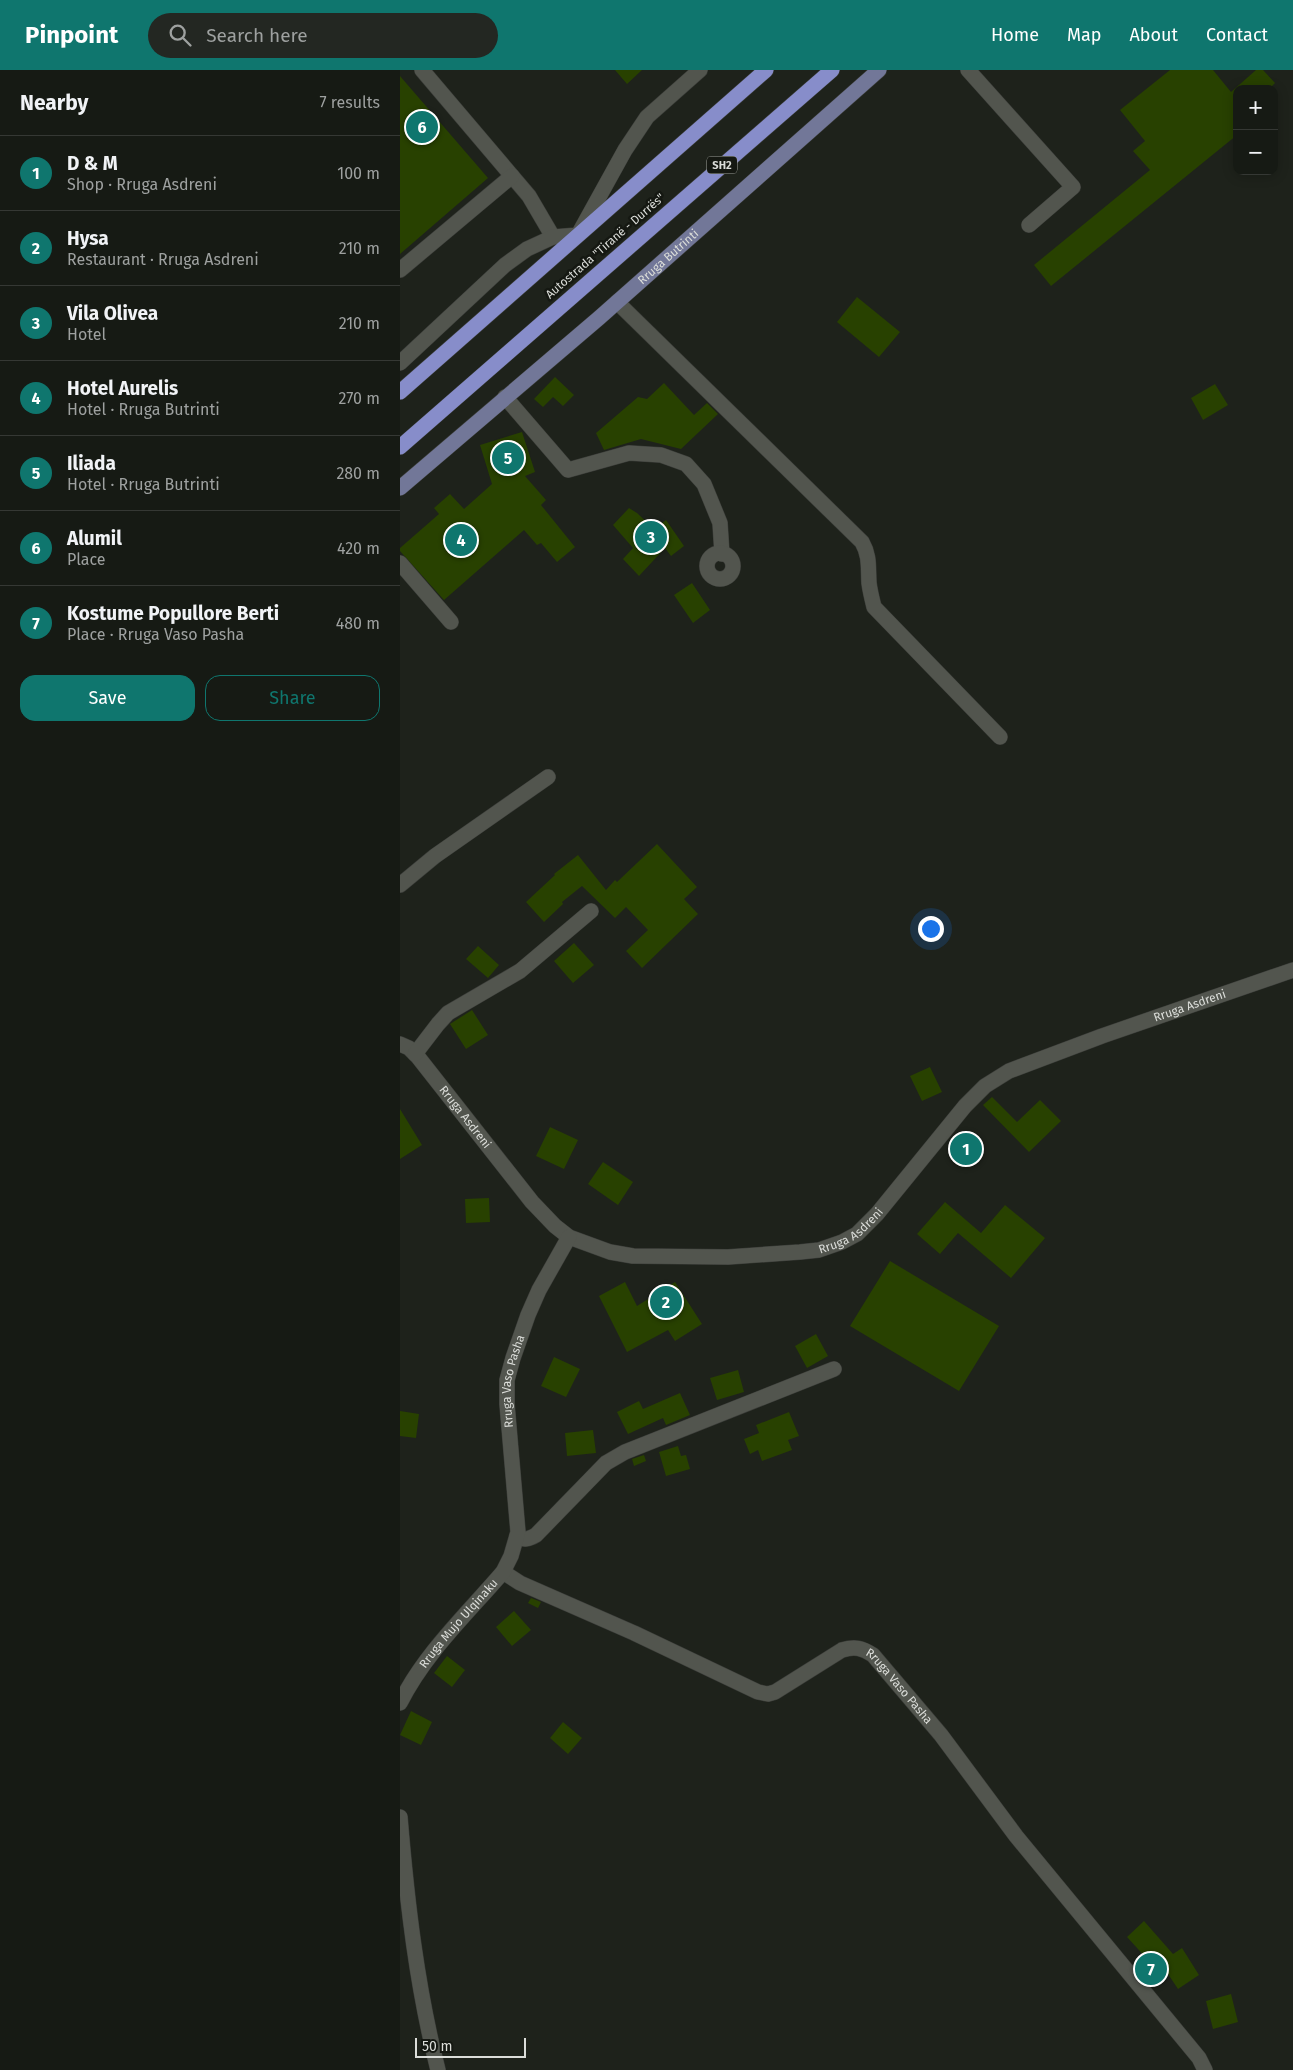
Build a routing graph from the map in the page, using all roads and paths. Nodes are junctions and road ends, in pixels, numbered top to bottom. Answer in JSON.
{"nodes":[{"id":1,"x":422,"y":70,"type":"edge"},
{"id":2,"x":700,"y":70,"type":"edge"},
{"id":3,"x":766,"y":70,"type":"edge"},
{"id":4,"x":832,"y":70,"type":"edge"},
{"id":5,"x":879,"y":70,"type":"edge"},
{"id":6,"x":968,"y":70,"type":"edge"},
{"id":7,"x":512,"y":176,"type":"junction"},
{"id":8,"x":1029,"y":225,"type":"dead end"},
{"id":9,"x":578,"y":235,"type":"junction"},
{"id":10,"x":553,"y":237,"type":"junction"},
{"id":11,"x":400,"y":270,"type":"edge"},
{"id":12,"x":617,"y":302,"type":"junction"},
{"id":13,"x":400,"y":363,"type":"edge"},
{"id":14,"x":400,"y":392,"type":"edge"},
{"id":15,"x":505,"y":397,"type":"junction"},
{"id":16,"x":400,"y":447,"type":"edge"},
{"id":17,"x":400,"y":488,"type":"edge"},
{"id":18,"x":722,"y":554,"type":"dead end"},
{"id":19,"x":400,"y":563,"type":"edge"},
{"id":20,"x":451,"y":622,"type":"dead end"},
{"id":21,"x":1000,"y":737,"type":"dead end"},
{"id":22,"x":548,"y":777,"type":"dead end"},
{"id":23,"x":400,"y":885,"type":"edge"},
{"id":24,"x":591,"y":910,"type":"dead end"},
{"id":25,"x":1293,"y":970,"type":"edge"},
{"id":26,"x":400,"y":1044,"type":"edge"},
{"id":27,"x":415,"y":1054,"type":"junction"},
{"id":28,"x":569,"y":1237,"type":"junction"},
{"id":29,"x":834,"y":1370,"type":"dead end"},
{"id":30,"x":517,"y":1536,"type":"junction"},
{"id":31,"x":503,"y":1572,"type":"junction"},
{"id":32,"x":400,"y":1703,"type":"edge"},
{"id":33,"x":400,"y":1817,"type":"edge"},
{"id":34,"x":401,"y":1838,"type":"edge"},
{"id":35,"x":438,"y":2070,"type":"edge"},
{"id":36,"x":1205,"y":2070,"type":"edge"}],
"edges":[{"from":1,"to":7,"type":"street"},
{"from":2,"to":9,"type":"street"},
{"from":3,"to":9,"type":"highway","name":"Autostrada \"Tiranë - Durrës\""},
{"from":4,"to":16,"type":"highway","name":"Autostrada \"Tiranë - Durrës\"","number":"SH2"},
{"from":5,"to":12,"type":"main road","name":"Rruga Butrinti"},
{"from":6,"to":8,"type":"street"},
{"from":7,"to":10,"type":"street"},
{"from":7,"to":11,"type":"street"},
{"from":9,"to":10,"type":"street"},
{"from":9,"to":14,"type":"highway","name":"Autostrada \"Tiranë - Durrës\""},
{"from":10,"to":13,"type":"street"},
{"from":12,"to":15,"type":"main road","name":"Rruga Butrinti"},
{"from":12,"to":21,"type":"street"},
{"from":15,"to":17,"type":"main road","name":"Rruga Butrinti"},
{"from":15,"to":18,"type":"street"},
{"from":19,"to":20,"type":"street"},
{"from":22,"to":23,"type":"street"},
{"from":24,"to":27,"type":"street"},
{"from":25,"to":28,"type":"street","name":"Rruga Asdreni"},
{"from":26,"to":27,"type":"street","name":"Rruga Asdreni"},
{"from":27,"to":28,"type":"street","name":"Rruga Asdreni"},
{"from":28,"to":30,"type":"street","name":"Rruga Vaso Pasha"},
{"from":29,"to":30,"type":"street"},
{"from":30,"to":31,"type":"street","name":"Rruga Vaso Pasha"},
{"from":31,"to":32,"type":"street","name":"Rruga Mujo Ulqinaku"},
{"from":31,"to":36,"type":"street","name":"Rruga Vaso Pasha"},
{"from":33,"to":34,"type":"street"},
{"from":34,"to":35,"type":"street"}]}
